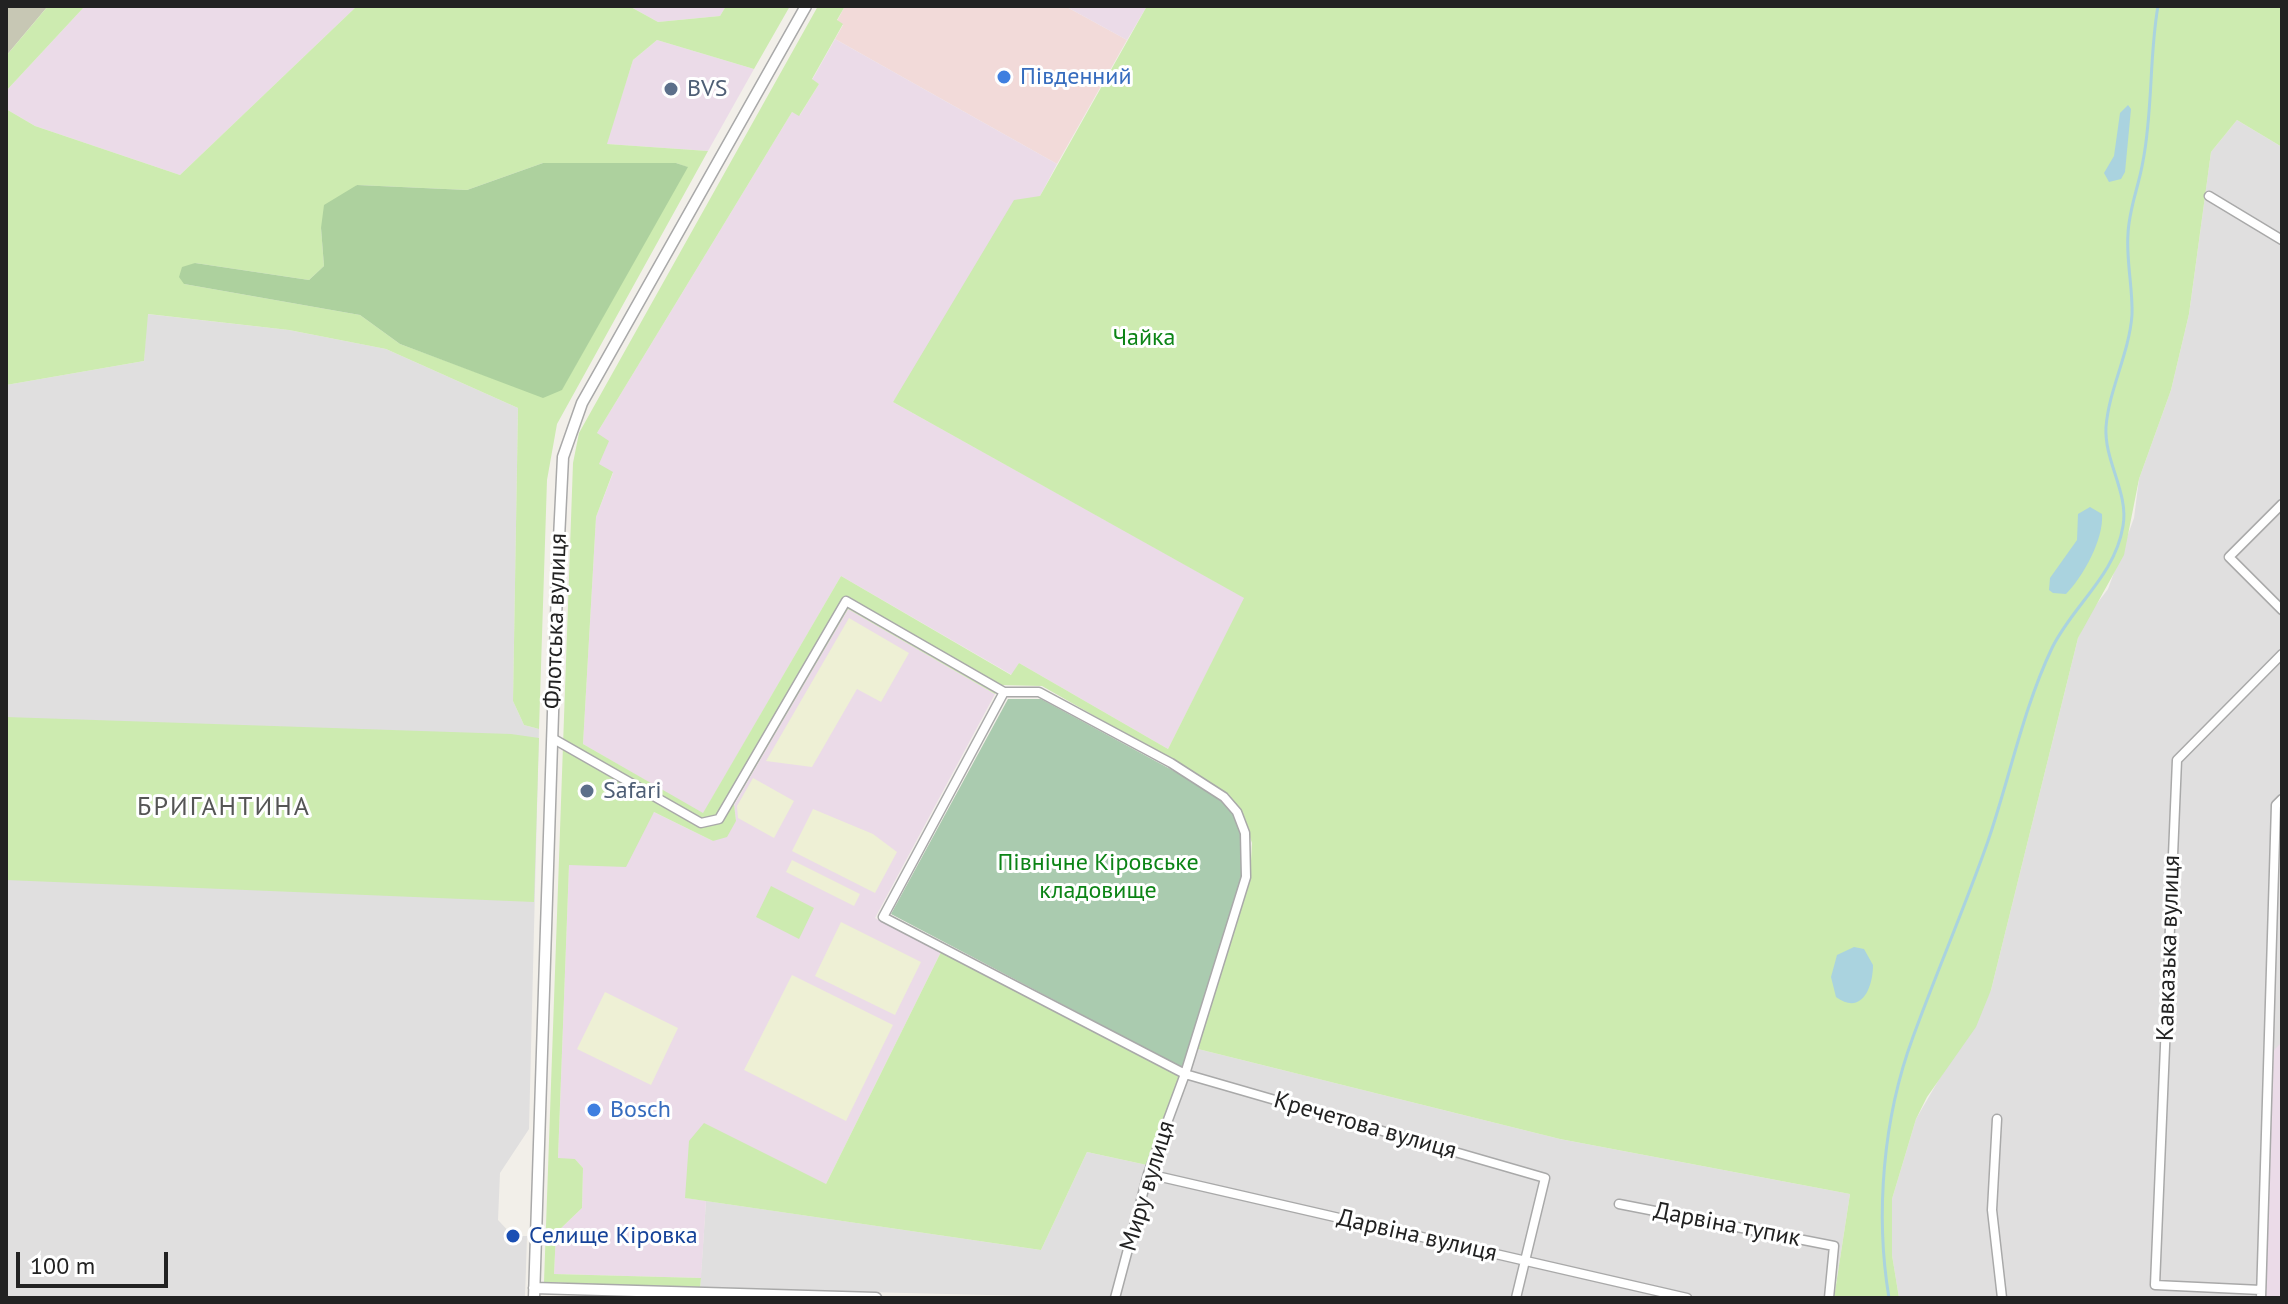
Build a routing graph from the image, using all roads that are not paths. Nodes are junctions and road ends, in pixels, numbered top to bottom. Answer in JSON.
{"nodes":[{"id":1,"x":806,"y":6,"type":"edge"},
{"id":2,"x":2209,"y":196,"type":"dead end"},
{"id":3,"x":2282,"y":240,"type":"edge"},
{"id":4,"x":2282,"y":504,"type":"edge"},
{"id":5,"x":2282,"y":610,"type":"edge"},
{"id":6,"x":2282,"y":654,"type":"edge"},
{"id":7,"x":1004,"y":692,"type":"junction"},
{"id":8,"x":552,"y":738,"type":"junction"},
{"id":9,"x":2282,"y":799,"type":"edge"},
{"id":10,"x":2282,"y":951,"type":"edge"},
{"id":11,"x":2271,"y":962,"type":"junction"},
{"id":12,"x":1185,"y":1074,"type":"junction"},
{"id":13,"x":1997,"y":1119,"type":"dead end"},
{"id":14,"x":1148,"y":1174,"type":"junction"},
{"id":15,"x":1619,"y":1204,"type":"dead end"},
{"id":16,"x":1525,"y":1261,"type":"junction"},
{"id":17,"x":534,"y":1293,"type":"edge"},
{"id":18,"x":2261,"y":1294,"type":"edge"},
{"id":19,"x":654,"y":1295,"type":"edge"},
{"id":20,"x":761,"y":1296,"type":"edge"},
{"id":21,"x":873,"y":1298,"type":"edge"},
{"id":22,"x":1115,"y":1298,"type":"edge"},
{"id":23,"x":1516,"y":1298,"type":"edge"},
{"id":24,"x":1687,"y":1298,"type":"edge"},
{"id":25,"x":1829,"y":1298,"type":"edge"},
{"id":26,"x":2002,"y":1298,"type":"edge"}],
"edges":[{"from":1,"to":8,"type":"street","name":"Флотська вулиця"},
{"from":2,"to":3,"type":"street"},
{"from":4,"to":5,"type":"street"},
{"from":6,"to":18,"type":"street","name":"Кавказька вулиця"},
{"from":7,"to":8,"type":"street"},
{"from":7,"to":12,"type":"street","name":"Миру вулиця"},
{"from":7,"to":12,"type":"street","name":"Кречетова вулиця"},
{"from":8,"to":17,"type":"street","name":"Флотська вулиця"},
{"from":9,"to":11,"type":"street"},
{"from":10,"to":11,"type":"street"},
{"from":11,"to":18,"type":"street"},
{"from":12,"to":14,"type":"street","name":"Миру вулиця"},
{"from":12,"to":16,"type":"street","name":"Кречетова вулиця"},
{"from":13,"to":26,"type":"street"},
{"from":14,"to":16,"type":"street","name":"Дарвіна вулиця"},
{"from":14,"to":22,"type":"street","name":"Миру вулиця"},
{"from":15,"to":25,"type":"street","name":"Дарвіна тупик"},
{"from":16,"to":23,"type":"street"},
{"from":16,"to":24,"type":"street","name":"Дарвіна вулиця"},
{"from":17,"to":19,"type":"street"},
{"from":19,"to":20,"type":"street"},
{"from":20,"to":21,"type":"street"}]}
